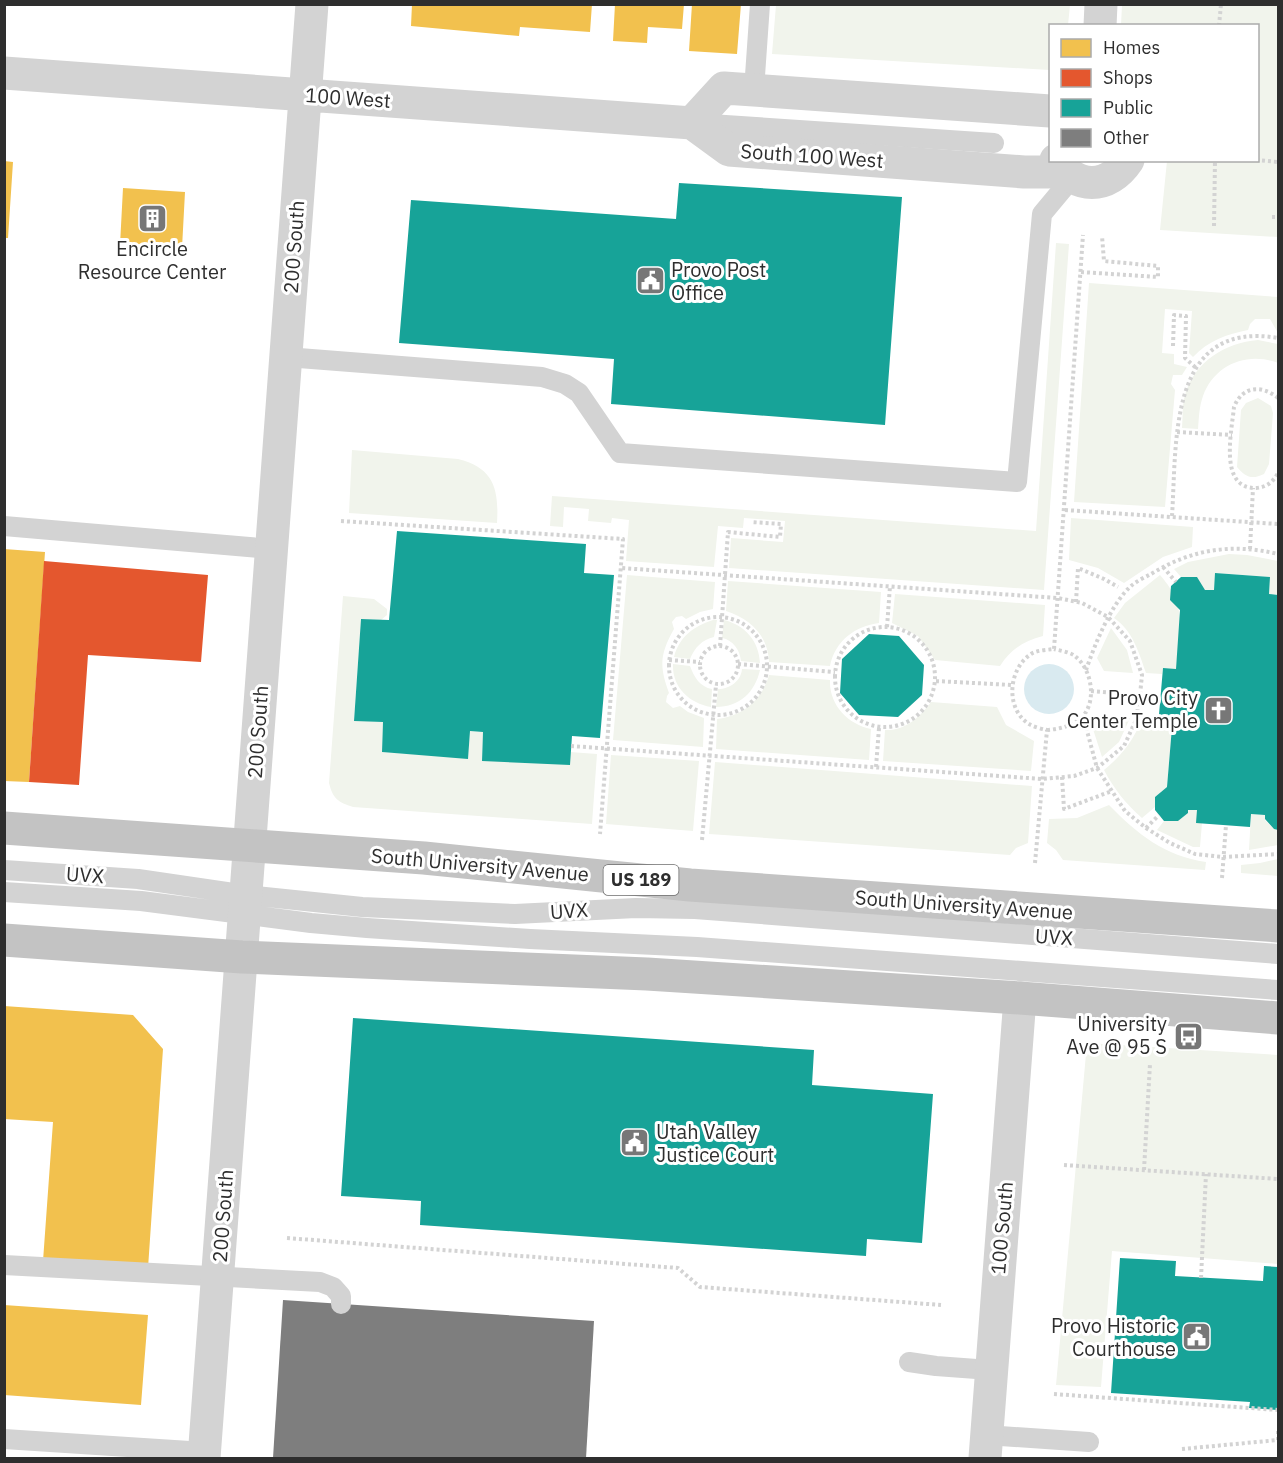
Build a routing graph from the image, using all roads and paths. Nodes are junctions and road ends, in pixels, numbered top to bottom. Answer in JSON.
{"nodes":[{"id":1,"x":312,"y":4,"type":"edge"},
{"id":2,"x":760,"y":4,"type":"edge"},
{"id":3,"x":1101,"y":4,"type":"edge"},
{"id":4,"x":1221,"y":4,"type":"edge"},
{"id":5,"x":1100,"y":24,"type":"edge"},
{"id":6,"x":1219,"y":24,"type":"edge"},
{"id":7,"x":4,"y":73,"type":"edge"},
{"id":8,"x":754,"y":90,"type":"junction"},
{"id":9,"x":305,"y":95,"type":"junction"},
{"id":10,"x":1049,"y":111,"type":"edge"},
{"id":11,"x":692,"y":123,"type":"junction"},
{"id":12,"x":994,"y":143,"type":"dead end"},
{"id":13,"x":1259,"y":160,"type":"edge"},
{"id":14,"x":1127,"y":162,"type":"edge"},
{"id":15,"x":1215,"y":162,"type":"edge"},
{"id":16,"x":1278,"y":162,"type":"edge"},
{"id":17,"x":1064,"y":170,"type":"edge"},
{"id":18,"x":1272,"y":217,"type":"dead end"},
{"id":19,"x":1278,"y":218,"type":"edge"},
{"id":20,"x":1214,"y":226,"type":"dead end"},
{"id":21,"x":1083,"y":235,"type":"dead end"},
{"id":22,"x":1102,"y":236,"type":"dead end"},
{"id":23,"x":1081,"y":272,"type":"junction"},
{"id":24,"x":1278,"y":338,"type":"edge"},
{"id":25,"x":1173,"y":346,"type":"dead end"},
{"id":26,"x":286,"y":357,"type":"junction"},
{"id":27,"x":1196,"y":368,"type":"junction"},
{"id":28,"x":1278,"y":398,"type":"edge"},
{"id":29,"x":1178,"y":432,"type":"junction"},
{"id":30,"x":1232,"y":435,"type":"junction"},
{"id":31,"x":1278,"y":473,"type":"edge"},
{"id":32,"x":1253,"y":488,"type":"junction"},
{"id":33,"x":1065,"y":510,"type":"junction"},
{"id":34,"x":1172,"y":516,"type":"junction"},
{"id":35,"x":341,"y":521,"type":"dead end"},
{"id":36,"x":751,"y":522,"type":"dead end"},
{"id":37,"x":1251,"y":522,"type":"junction"},
{"id":38,"x":1278,"y":524,"type":"edge"},
{"id":39,"x":4,"y":526,"type":"edge"},
{"id":40,"x":272,"y":549,"type":"junction"},
{"id":41,"x":1250,"y":549,"type":"junction"},
{"id":42,"x":1278,"y":554,"type":"edge"},
{"id":43,"x":1163,"y":567,"type":"junction"},
{"id":44,"x":621,"y":568,"type":"junction"},
{"id":45,"x":724,"y":575,"type":"junction"},
{"id":46,"x":1176,"y":582,"type":"dead end"},
{"id":47,"x":890,"y":586,"type":"junction"},
{"id":48,"x":1118,"y":587,"type":"dead end"},
{"id":49,"x":1058,"y":598,"type":"junction"},
{"id":50,"x":1076,"y":602,"type":"junction"},
{"id":51,"x":722,"y":617,"type":"junction"},
{"id":52,"x":1108,"y":617,"type":"junction"},
{"id":53,"x":887,"y":627,"type":"junction"},
{"id":54,"x":720,"y":646,"type":"junction"},
{"id":55,"x":1054,"y":649,"type":"junction"},
{"id":56,"x":669,"y":660,"type":"junction"},
{"id":57,"x":700,"y":662,"type":"junction"},
{"id":58,"x":738,"y":664,"type":"junction"},
{"id":59,"x":767,"y":666,"type":"junction"},
{"id":60,"x":1086,"y":670,"type":"junction"},
{"id":61,"x":835,"y":672,"type":"junction"},
{"id":62,"x":936,"y":681,"type":"junction"},
{"id":63,"x":716,"y":685,"type":"junction"},
{"id":64,"x":1012,"y":685,"type":"junction"},
{"id":65,"x":1091,"y":691,"type":"junction"},
{"id":66,"x":1140,"y":695,"type":"junction"},
{"id":67,"x":1161,"y":697,"type":"dead end"},
{"id":68,"x":714,"y":715,"type":"junction"},
{"id":69,"x":1083,"y":716,"type":"junction"},
{"id":70,"x":879,"y":728,"type":"junction"},
{"id":71,"x":1047,"y":730,"type":"junction"},
{"id":72,"x":571,"y":746,"type":"dead end"},
{"id":73,"x":606,"y":749,"type":"junction"},
{"id":74,"x":710,"y":755,"type":"junction"},
{"id":75,"x":876,"y":767,"type":"junction"},
{"id":76,"x":1097,"y":768,"type":"junction"},
{"id":77,"x":1062,"y":777,"type":"junction"},
{"id":78,"x":1042,"y":779,"type":"junction"},
{"id":79,"x":1112,"y":791,"type":"junction"},
{"id":80,"x":1159,"y":815,"type":"dead end"},
{"id":81,"x":1226,"y":825,"type":"dead end"},
{"id":82,"x":4,"y":828,"type":"edge"},
{"id":83,"x":1146,"y":828,"type":"junction"},
{"id":84,"x":600,"y":834,"type":"dead end"},
{"id":85,"x":702,"y":840,"type":"dead end"},
{"id":86,"x":250,"y":846,"type":"junction"},
{"id":87,"x":1278,"y":854,"type":"edge"},
{"id":88,"x":1223,"y":857,"type":"junction"},
{"id":89,"x":1035,"y":863,"type":"dead end"},
{"id":90,"x":4,"y":870,"type":"edge"},
{"id":91,"x":1222,"y":878,"type":"dead end"},
{"id":92,"x":4,"y":892,"type":"edge"},
{"id":93,"x":246,"y":905,"type":"junction"},
{"id":94,"x":1278,"y":927,"type":"edge"},
{"id":95,"x":4,"y":940,"type":"edge"},
{"id":96,"x":1278,"y":954,"type":"edge"},
{"id":97,"x":242,"y":957,"type":"junction"},
{"id":98,"x":1278,"y":990,"type":"edge"},
{"id":99,"x":1020,"y":998,"type":"junction"},
{"id":100,"x":1278,"y":1018,"type":"edge"},
{"id":101,"x":1150,"y":1064,"type":"dead end"},
{"id":102,"x":1064,"y":1165,"type":"dead end"},
{"id":103,"x":1144,"y":1170,"type":"junction"},
{"id":104,"x":1206,"y":1174,"type":"junction"},
{"id":105,"x":1278,"y":1179,"type":"edge"},
{"id":106,"x":287,"y":1238,"type":"dead end"},
{"id":107,"x":4,"y":1265,"type":"edge"},
{"id":108,"x":218,"y":1277,"type":"junction"},
{"id":109,"x":1201,"y":1278,"type":"dead end"},
{"id":110,"x":341,"y":1304,"type":"dead end"},
{"id":111,"x":941,"y":1305,"type":"dead end"},
{"id":112,"x":909,"y":1362,"type":"dead end"},
{"id":113,"x":990,"y":1370,"type":"junction"},
{"id":114,"x":1054,"y":1394,"type":"dead end"},
{"id":115,"x":1278,"y":1410,"type":"edge"},
{"id":116,"x":1278,"y":1428,"type":"edge"},
{"id":117,"x":4,"y":1439,"type":"edge"},
{"id":118,"x":1278,"y":1440,"type":"edge"},
{"id":119,"x":1089,"y":1442,"type":"dead end"},
{"id":120,"x":986,"y":1447,"type":"edge"},
{"id":121,"x":1182,"y":1449,"type":"dead end"},
{"id":122,"x":205,"y":1455,"type":"edge"}],
"edges":[{"from":1,"to":9,"type":"street","name":"200 South"},
{"from":2,"to":8,"type":"lane"},
{"from":3,"to":5,"type":"street"},
{"from":4,"to":6,"type":"path"},
{"from":7,"to":9,"type":"street","name":"100 West"},
{"from":8,"to":10,"type":"street"},
{"from":8,"to":11,"type":"street"},
{"from":9,"to":11,"type":"street","name":"100 West"},
{"from":9,"to":26,"type":"street","name":"200 South"},
{"from":11,"to":12,"type":"lane"},
{"from":11,"to":17,"type":"street","name":"South 100 West"},
{"from":13,"to":16,"type":"path"},
{"from":14,"to":17,"type":"street","name":"South 100 West"},
{"from":15,"to":20,"type":"path"},
{"from":17,"to":26,"type":"lane"},
{"from":18,"to":19,"type":"path"},
{"from":21,"to":23,"type":"path"},
{"from":22,"to":23,"type":"path"},
{"from":23,"to":33,"type":"path"},
{"from":24,"to":27,"type":"path"},
{"from":25,"to":27,"type":"path"},
{"from":26,"to":40,"type":"street","name":"200 South"},
{"from":27,"to":29,"type":"path"},
{"from":28,"to":30,"type":"path"},
{"from":29,"to":30,"type":"path"},
{"from":29,"to":34,"type":"path"},
{"from":30,"to":32,"type":"path"},
{"from":31,"to":32,"type":"path"},
{"from":32,"to":37,"type":"path"},
{"from":33,"to":34,"type":"path"},
{"from":33,"to":49,"type":"path"},
{"from":34,"to":37,"type":"path"},
{"from":35,"to":44,"type":"path"},
{"from":36,"to":45,"type":"path"},
{"from":37,"to":38,"type":"path"},
{"from":37,"to":41,"type":"path"},
{"from":39,"to":40,"type":"lane"},
{"from":40,"to":86,"type":"street","name":"200 South"},
{"from":41,"to":42,"type":"path"},
{"from":41,"to":43,"type":"path"},
{"from":43,"to":46,"type":"path"},
{"from":43,"to":52,"type":"path"},
{"from":44,"to":45,"type":"path"},
{"from":44,"to":73,"type":"path"},
{"from":45,"to":47,"type":"path"},
{"from":45,"to":51,"type":"path"},
{"from":47,"to":49,"type":"path"},
{"from":47,"to":53,"type":"path"},
{"from":48,"to":50,"type":"path"},
{"from":49,"to":50,"type":"path"},
{"from":49,"to":55,"type":"path"},
{"from":50,"to":52,"type":"path"},
{"from":51,"to":54,"type":"path"},
{"from":51,"to":56,"type":"path"},
{"from":51,"to":59,"type":"path"},
{"from":52,"to":60,"type":"path"},
{"from":52,"to":66,"type":"path"},
{"from":53,"to":61,"type":"path"},
{"from":53,"to":62,"type":"path"},
{"from":54,"to":57,"type":"path"},
{"from":54,"to":58,"type":"path"},
{"from":55,"to":60,"type":"path"},
{"from":55,"to":64,"type":"path"},
{"from":56,"to":57,"type":"path"},
{"from":56,"to":68,"type":"path"},
{"from":57,"to":63,"type":"path"},
{"from":58,"to":59,"type":"path"},
{"from":58,"to":63,"type":"path"},
{"from":59,"to":61,"type":"path"},
{"from":59,"to":68,"type":"path"},
{"from":60,"to":65,"type":"path"},
{"from":61,"to":70,"type":"path"},
{"from":62,"to":64,"type":"path"},
{"from":62,"to":70,"type":"path"},
{"from":63,"to":68,"type":"path"},
{"from":64,"to":71,"type":"path"},
{"from":65,"to":66,"type":"path"},
{"from":65,"to":69,"type":"path"},
{"from":66,"to":67,"type":"path"},
{"from":66,"to":76,"type":"path"},
{"from":68,"to":74,"type":"path"},
{"from":69,"to":71,"type":"path"},
{"from":69,"to":76,"type":"path"},
{"from":70,"to":75,"type":"path"},
{"from":71,"to":78,"type":"path"},
{"from":72,"to":73,"type":"path"},
{"from":73,"to":74,"type":"path"},
{"from":73,"to":84,"type":"path"},
{"from":74,"to":75,"type":"path"},
{"from":74,"to":85,"type":"path"},
{"from":75,"to":78,"type":"path"},
{"from":76,"to":77,"type":"path"},
{"from":76,"to":79,"type":"path"},
{"from":77,"to":78,"type":"path"},
{"from":77,"to":79,"type":"path"},
{"from":78,"to":89,"type":"path"},
{"from":79,"to":83,"type":"path"},
{"from":80,"to":83,"type":"path"},
{"from":81,"to":88,"type":"path"},
{"from":82,"to":86,"type":"highway","name":"South University Avenue","number":"US 189"},
{"from":83,"to":88,"type":"path"},
{"from":86,"to":93,"type":"street","name":"200 South"},
{"from":86,"to":94,"type":"highway","name":"South University Avenue","number":"US 189"},
{"from":87,"to":88,"type":"path"},
{"from":88,"to":91,"type":"path"},
{"from":90,"to":93,"type":"lane","name":"UVX"},
{"from":92,"to":93,"type":"lane","name":"UVX"},
{"from":93,"to":96,"type":"lane","name":"UVX"},
{"from":93,"to":97,"type":"street","name":"200 South"},
{"from":93,"to":98,"type":"lane","name":"UVX"},
{"from":95,"to":97,"type":"highway"},
{"from":97,"to":99,"type":"highway"},
{"from":97,"to":108,"type":"street","name":"200 South"},
{"from":99,"to":100,"type":"highway"},
{"from":99,"to":113,"type":"street","name":"100 South"},
{"from":101,"to":103,"type":"path"},
{"from":102,"to":103,"type":"path"},
{"from":103,"to":104,"type":"path"},
{"from":104,"to":105,"type":"path"},
{"from":104,"to":109,"type":"path"},
{"from":106,"to":111,"type":"path"},
{"from":107,"to":108,"type":"lane"},
{"from":108,"to":110,"type":"lane"},
{"from":108,"to":122,"type":"street","name":"200 South"},
{"from":112,"to":113,"type":"lane"},
{"from":113,"to":120,"type":"street","name":"100 South"},
{"from":114,"to":115,"type":"path"},
{"from":116,"to":118,"type":"path"},
{"from":117,"to":122,"type":"lane"},
{"from":118,"to":121,"type":"path"},
{"from":119,"to":120,"type":"lane"}]}
